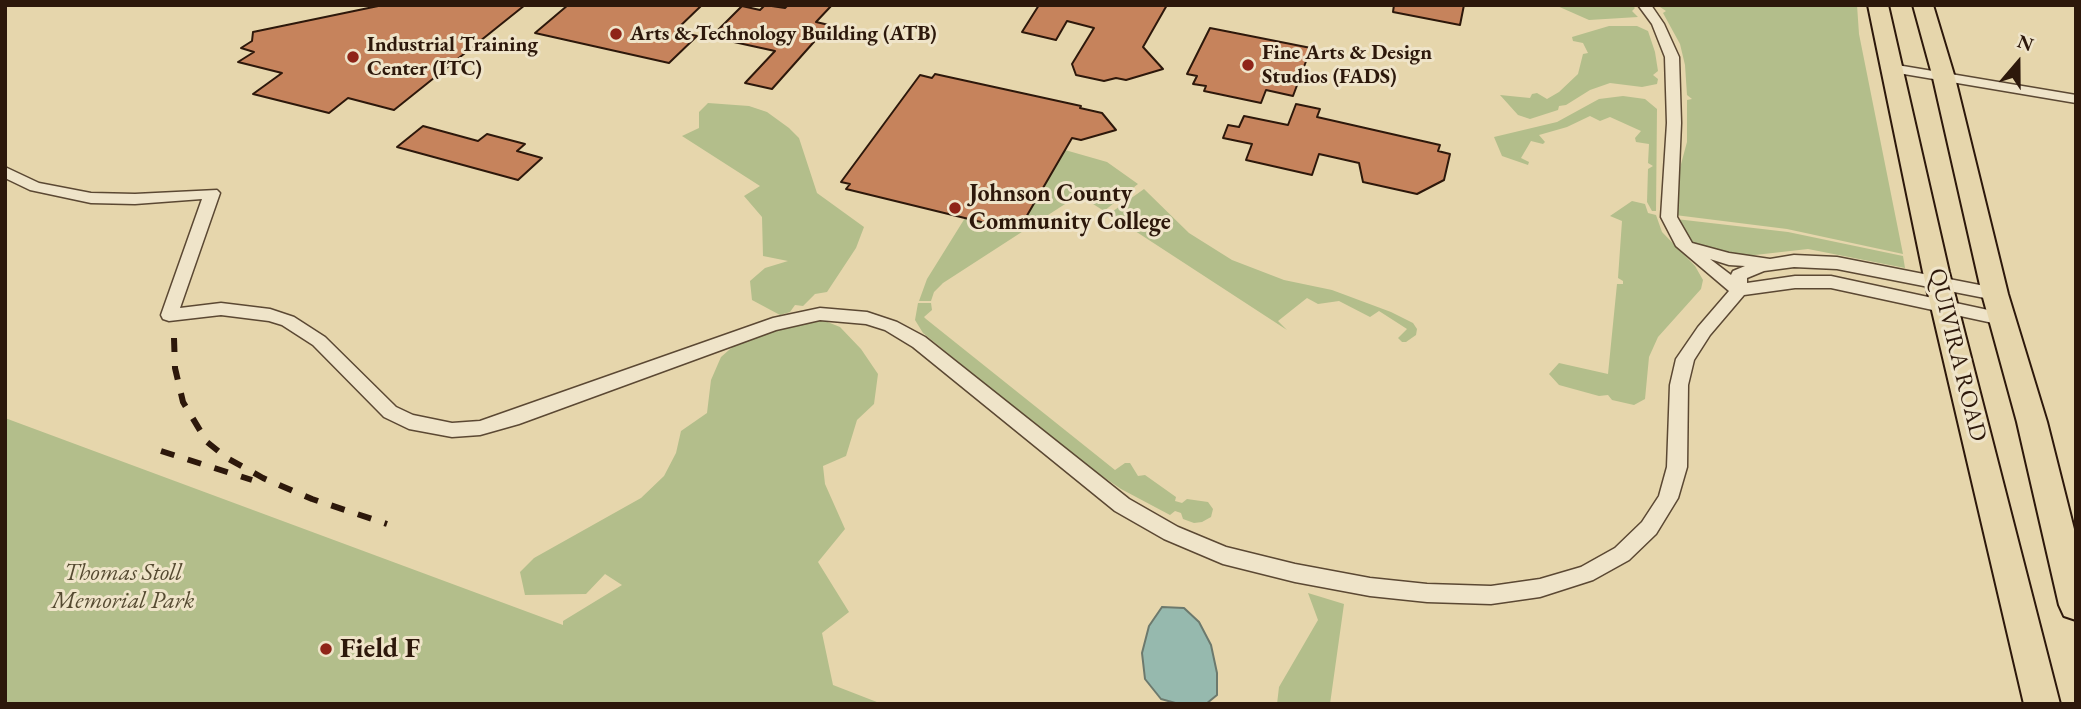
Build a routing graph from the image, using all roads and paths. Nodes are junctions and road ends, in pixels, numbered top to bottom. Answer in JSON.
{"nodes":[{"id":1,"x":1644,"y":5,"type":"edge"},
{"id":2,"x":1878,"y":5,"type":"edge"},
{"id":3,"x":1923,"y":5,"type":"edge"},
{"id":4,"x":1891,"y":68,"type":"junction"},
{"id":5,"x":1944,"y":78,"type":"junction"},
{"id":6,"x":2076,"y":99,"type":"edge"},
{"id":7,"x":5,"y":172,"type":"edge"},
{"id":8,"x":1686,"y":246,"type":"junction"},
{"id":9,"x":1776,"y":264,"type":"junction"},
{"id":10,"x":1739,"y":290,"type":"junction"},
{"id":11,"x":1942,"y":295,"type":"junction"},
{"id":12,"x":1998,"y":307,"type":"junction"},
{"id":13,"x":2076,"y":606,"type":"edge"},
{"id":14,"x":2042,"y":704,"type":"edge"}],
"edges":[{"from":1,"to":8,"type":"street"},
{"from":2,"to":4,"type":"main road","name":"QUIVIRA ROAD"},
{"from":3,"to":5,"type":"main road","name":"QUIVIRA ROAD"},
{"from":4,"to":5,"type":"street"},
{"from":4,"to":11,"type":"main road","name":"QUIVIRA ROAD"},
{"from":5,"to":6,"type":"street"},
{"from":5,"to":12,"type":"main road","name":"QUIVIRA ROAD"},
{"from":7,"to":10,"type":"street"},
{"from":8,"to":9,"type":"street"},
{"from":8,"to":10,"type":"street"},
{"from":9,"to":10,"type":"street"},
{"from":9,"to":11,"type":"street"},
{"from":10,"to":11,"type":"street"},
{"from":11,"to":12,"type":"street"},
{"from":11,"to":12,"type":"street"},
{"from":11,"to":14,"type":"main road","name":"QUIVIRA ROAD"},
{"from":12,"to":13,"type":"main road","name":"QUIVIRA ROAD"}]}
